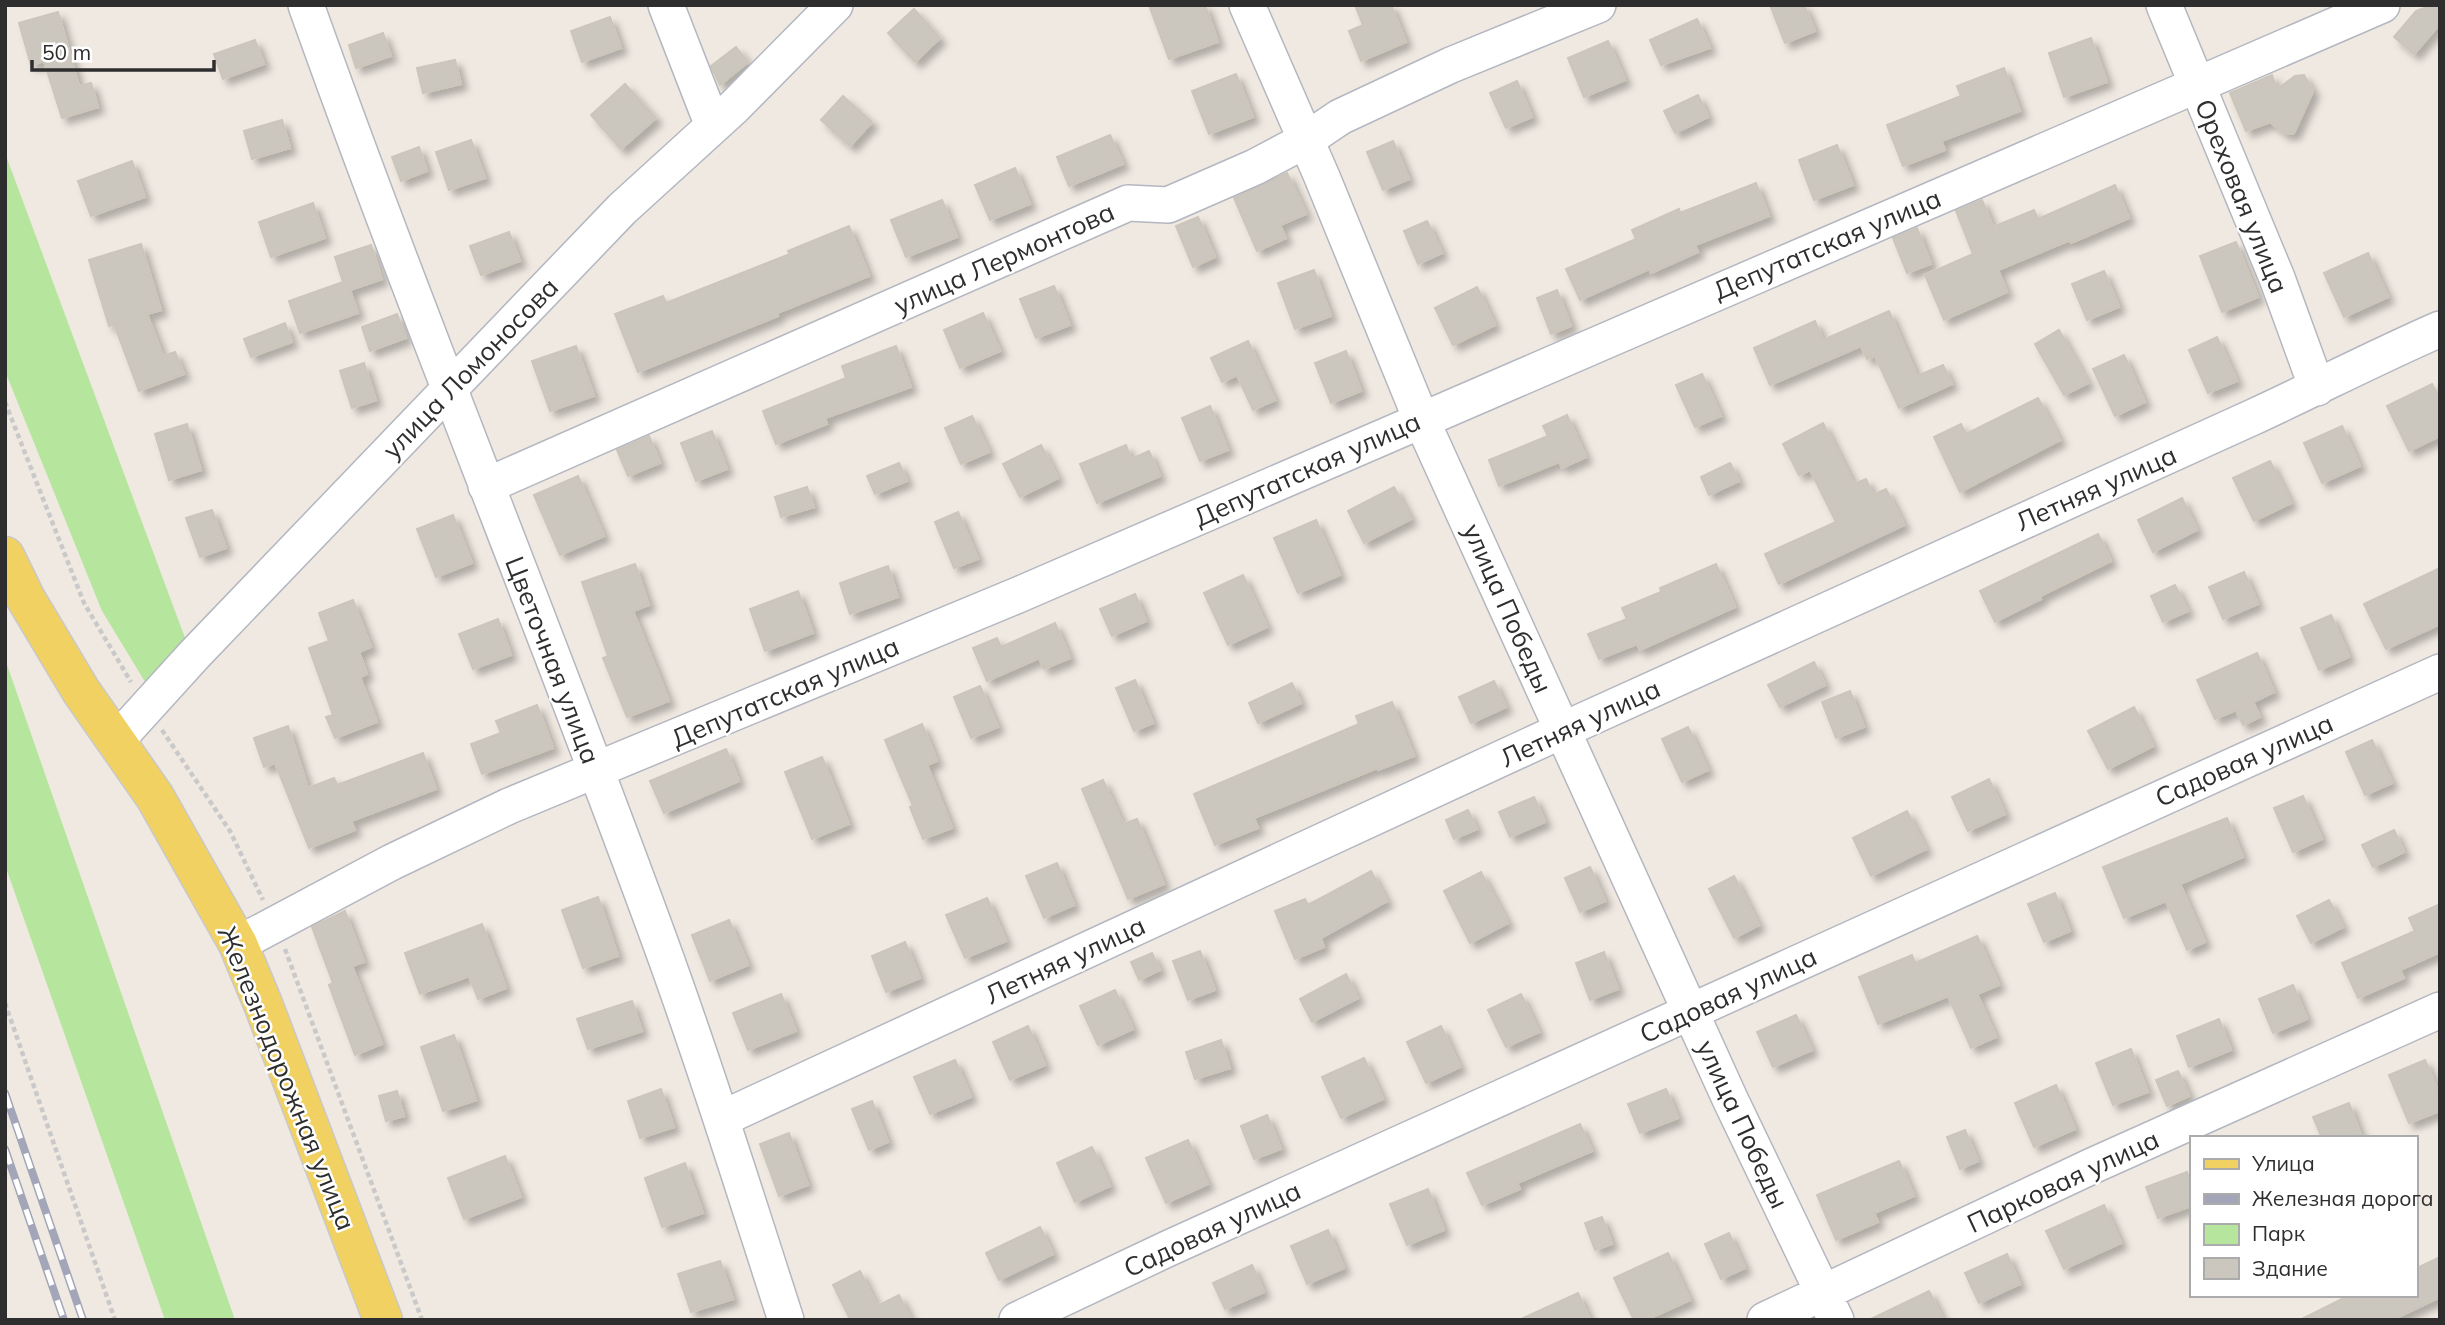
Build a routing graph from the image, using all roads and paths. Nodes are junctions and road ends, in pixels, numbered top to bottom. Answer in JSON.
{"nodes":[{"id":1,"x":306,"y":5,"type":"edge"},
{"id":2,"x":666,"y":5,"type":"edge"},
{"id":3,"x":835,"y":5,"type":"edge"},
{"id":4,"x":1247,"y":5,"type":"edge"},
{"id":5,"x":1598,"y":5,"type":"edge"},
{"id":6,"x":2164,"y":5,"type":"edge"},
{"id":7,"x":2382,"y":5,"type":"edge"},
{"id":8,"x":2197,"y":85,"type":"junction"},
{"id":9,"x":713,"y":126,"type":"junction"},
{"id":10,"x":1306,"y":140,"type":"junction"},
{"id":11,"x":2440,"y":329,"type":"edge"},
{"id":12,"x":2317,"y":388,"type":"junction"},
{"id":13,"x":449,"y":390,"type":"junction"},
{"id":14,"x":1422,"y":419,"type":"junction"},
{"id":15,"x":486,"y":486,"type":"junction"},
{"id":16,"x":5,"y":556,"type":"edge"},
{"id":17,"x":2440,"y":672,"type":"edge"},
{"id":18,"x":1563,"y":730,"type":"junction"},
{"id":19,"x":116,"y":741,"type":"junction"},
{"id":20,"x":596,"y":770,"type":"junction"},
{"id":21,"x":238,"y":944,"type":"junction"},
{"id":22,"x":5,"y":1003,"type":"edge"},
{"id":23,"x":2440,"y":1010,"type":"edge"},
{"id":24,"x":1691,"y":1012,"type":"junction"},
{"id":25,"x":721,"y":1119,"type":"junction"},
{"id":26,"x":1830,"y":1306,"type":"edge"},
{"id":27,"x":115,"y":1320,"type":"edge"},
{"id":28,"x":383,"y":1320,"type":"edge"},
{"id":29,"x":786,"y":1320,"type":"edge"},
{"id":30,"x":1017,"y":1320,"type":"edge"},
{"id":31,"x":1765,"y":1320,"type":"edge"}],
"edges":[{"from":1,"to":13,"type":"street","name":"Цветочная улица"},
{"from":2,"to":9,"type":"street"},
{"from":3,"to":9,"type":"street","name":"улица Ломоносова"},
{"from":4,"to":10,"type":"street","name":"улица Победы"},
{"from":5,"to":10,"type":"street","name":"улица Лермонтова"},
{"from":6,"to":8,"type":"street","name":"Ореховая улица"},
{"from":7,"to":8,"type":"street","name":"Депутатская улица"},
{"from":8,"to":12,"type":"street","name":"Ореховая улица"},
{"from":8,"to":14,"type":"street","name":"Депутатская улица"},
{"from":9,"to":13,"type":"street","name":"улица Ломоносова"},
{"from":10,"to":14,"type":"street","name":"улица Победы"},
{"from":10,"to":15,"type":"street","name":"улица Лермонтова"},
{"from":11,"to":12,"type":"street","name":"Летняя улица"},
{"from":12,"to":18,"type":"street","name":"Летняя улица"},
{"from":13,"to":15,"type":"street","name":"Цветочная улица"},
{"from":13,"to":19,"type":"street","name":"улица Ломоносова"},
{"from":14,"to":18,"type":"street","name":"улица Победы"},
{"from":14,"to":20,"type":"street","name":"Депутатская улица"},
{"from":15,"to":20,"type":"street","name":"Цветочная улица"},
{"from":16,"to":19,"type":"main road","name":"Железнодорожная улица"},
{"from":17,"to":24,"type":"street","name":"Садовая улица"},
{"from":18,"to":24,"type":"street","name":"улица Победы"},
{"from":18,"to":25,"type":"street","name":"Летняя улица"},
{"from":19,"to":21,"type":"main road","name":"Железнодорожная улица"},
{"from":20,"to":21,"type":"street","name":"Депутатская улица"},
{"from":20,"to":25,"type":"street","name":"Цветочная улица"},
{"from":21,"to":28,"type":"main road","name":"Железнодорожная улица"},
{"from":22,"to":27,"type":"path"},
{"from":23,"to":26,"type":"street","name":"Парковая улица"},
{"from":24,"to":26,"type":"street","name":"улица Победы"},
{"from":24,"to":30,"type":"street","name":"Садовая улица"},
{"from":25,"to":29,"type":"street","name":"Цветочная улица"},
{"from":26,"to":31,"type":"street","name":"Парковая улица"}]}
